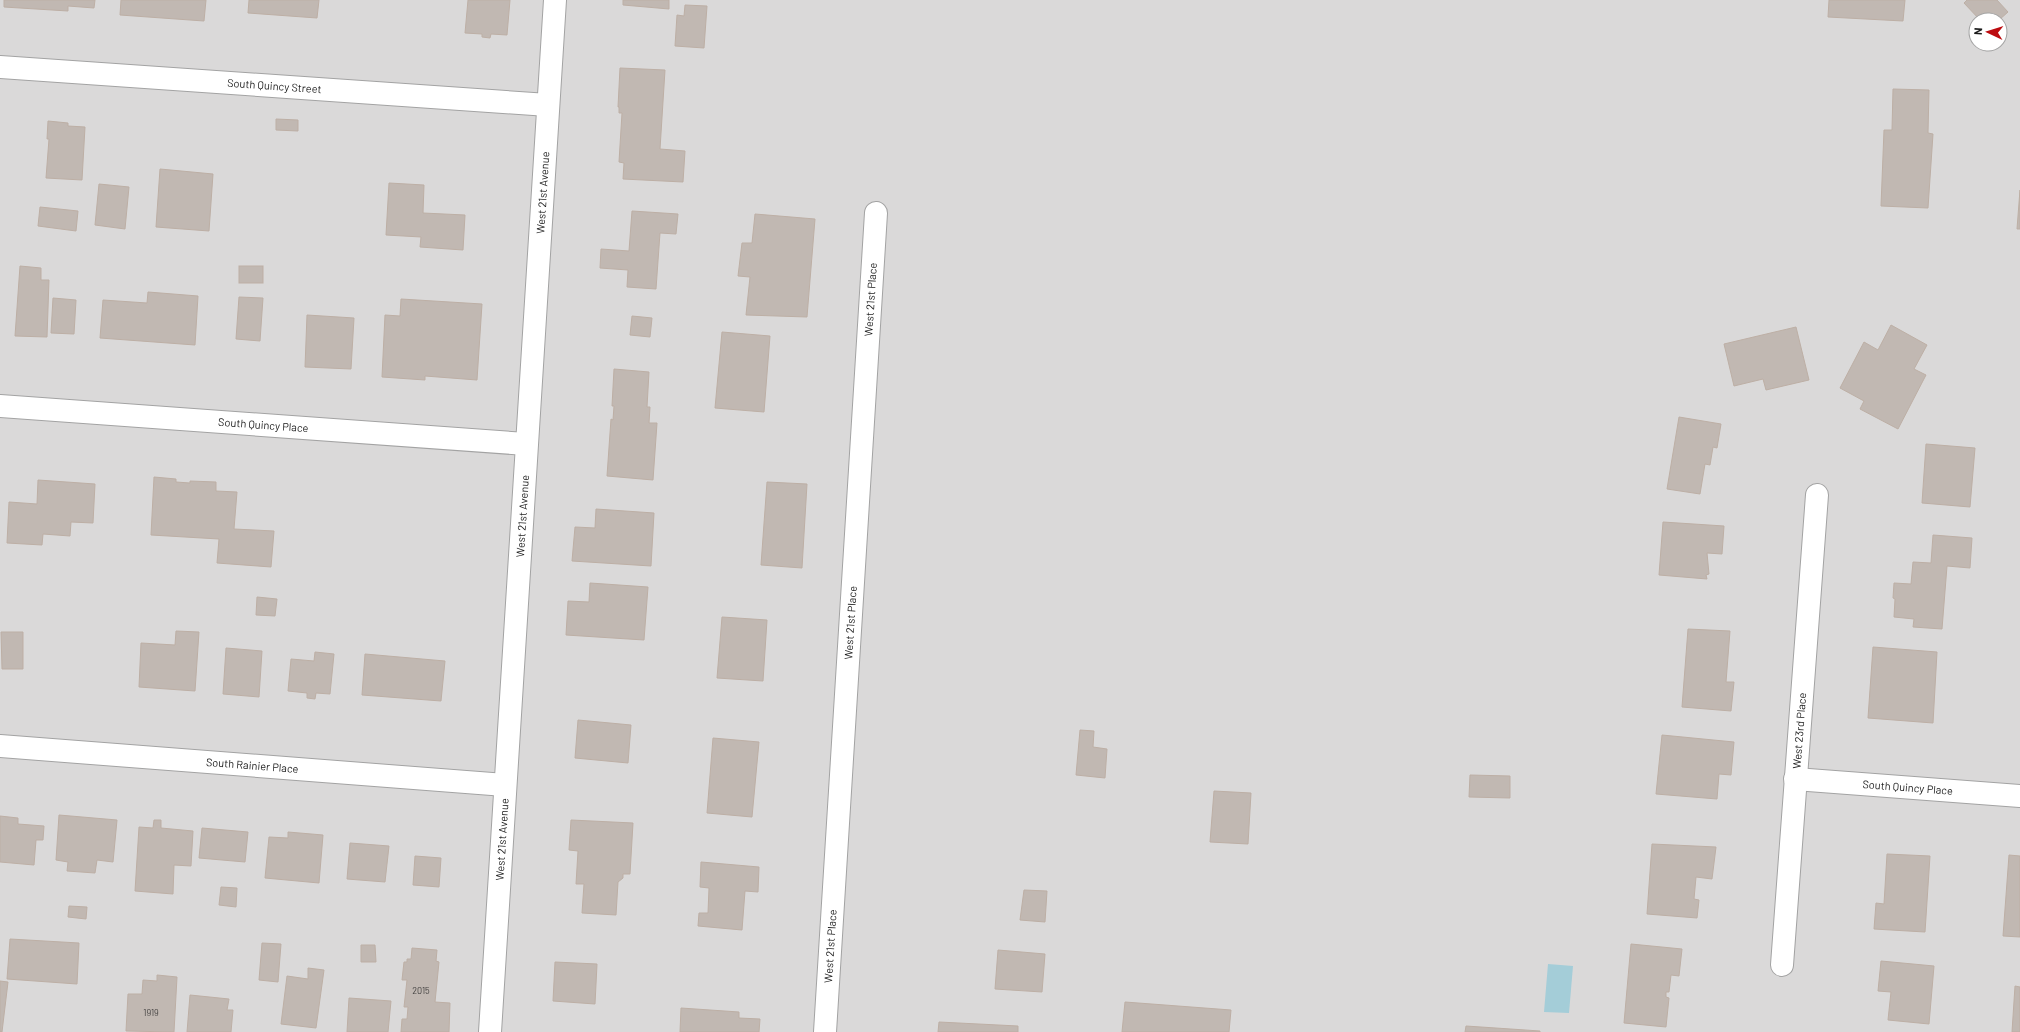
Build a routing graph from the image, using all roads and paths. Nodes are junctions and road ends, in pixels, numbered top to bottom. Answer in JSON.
{"nodes":[{"id":1,"x":555,"y":0,"type":"edge"},
{"id":2,"x":0,"y":67,"type":"edge"},
{"id":3,"x":548,"y":105,"type":"junction"},
{"id":4,"x":876,"y":213,"type":"dead end"},
{"id":5,"x":0,"y":406,"type":"edge"},
{"id":6,"x":526,"y":444,"type":"junction"},
{"id":7,"x":1817,"y":495,"type":"dead end"},
{"id":8,"x":0,"y":746,"type":"edge"},
{"id":9,"x":1795,"y":779,"type":"junction"},
{"id":10,"x":505,"y":785,"type":"junction"},
{"id":11,"x":2020,"y":796,"type":"edge"},
{"id":12,"x":1782,"y":965,"type":"dead end"},
{"id":13,"x":490,"y":1032,"type":"edge"},
{"id":14,"x":825,"y":1032,"type":"edge"}],
"edges":[{"from":1,"to":3,"type":"street","name":"West 21st Avenue"},
{"from":2,"to":3,"type":"street","name":"South Quincy Street"},
{"from":3,"to":6,"type":"street","name":"West 21st Avenue"},
{"from":4,"to":14,"type":"street","name":"West 21st Place"},
{"from":5,"to":6,"type":"street","name":"South Quincy Place"},
{"from":6,"to":10,"type":"street","name":"West 21st Avenue"},
{"from":7,"to":9,"type":"street","name":"West 23rd Place"},
{"from":8,"to":10,"type":"street","name":"South Rainier Place"},
{"from":9,"to":11,"type":"street","name":"South Quincy Place"},
{"from":9,"to":12,"type":"street","name":"West 23rd Place"},
{"from":10,"to":13,"type":"street","name":"West 21st Avenue"}]}
